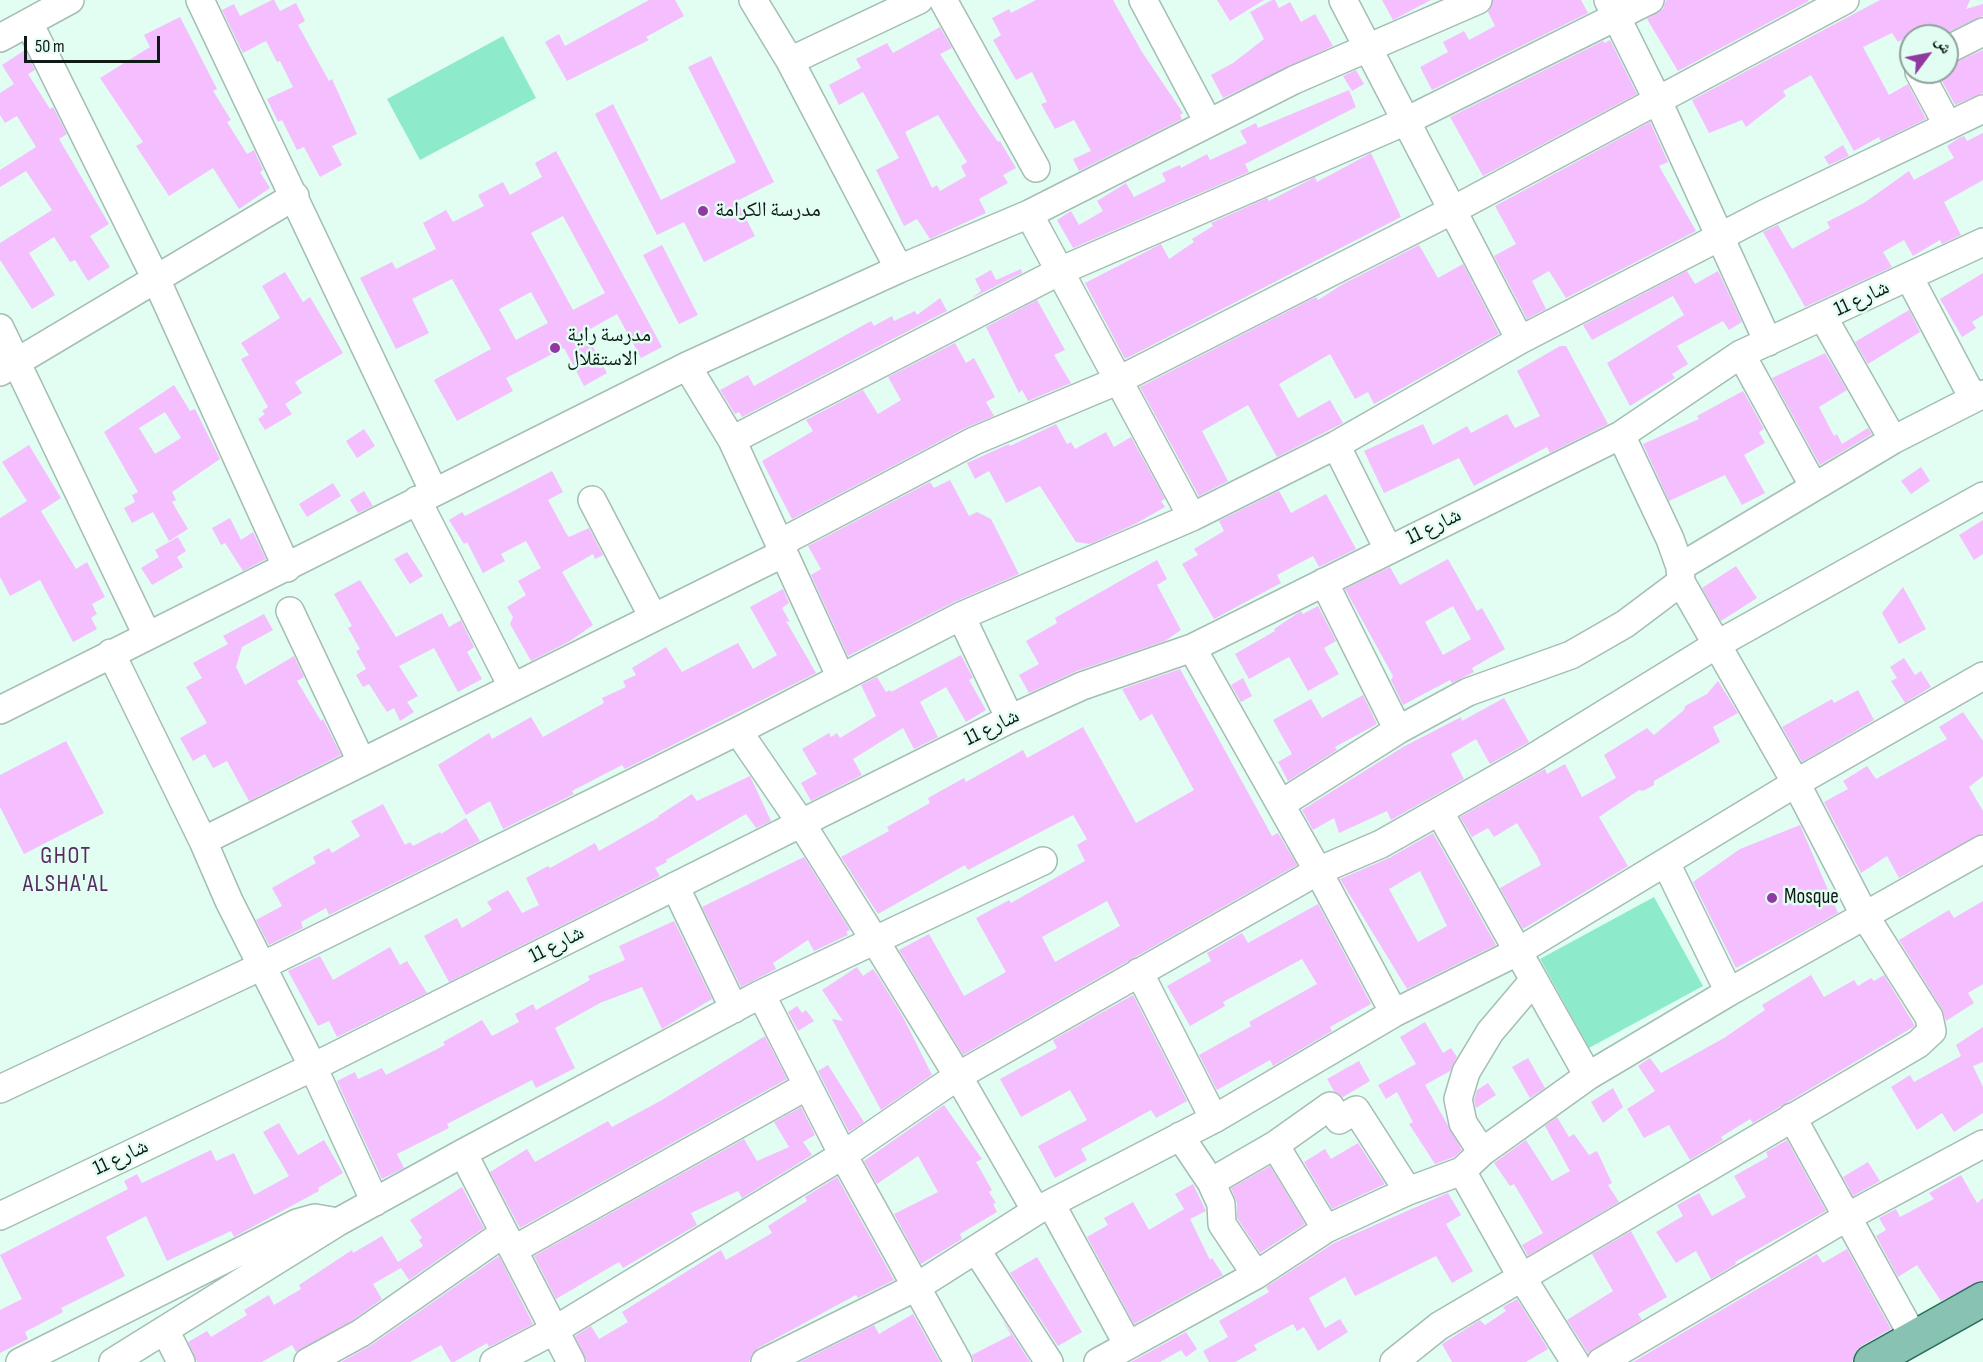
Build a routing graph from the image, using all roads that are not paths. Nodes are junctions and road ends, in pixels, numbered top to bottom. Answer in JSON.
{"nodes":[{"id":1,"x":70,"y":0,"type":"edge"},
{"id":2,"x":200,"y":0,"type":"edge"},
{"id":3,"x":753,"y":0,"type":"edge"},
{"id":4,"x":919,"y":0,"type":"edge"},
{"id":5,"x":943,"y":0,"type":"edge"},
{"id":6,"x":1143,"y":0,"type":"edge"},
{"id":7,"x":1343,"y":0,"type":"edge"},
{"id":8,"x":1478,"y":0,"type":"edge"},
{"id":9,"x":1650,"y":0,"type":"edge"},
{"id":10,"x":1845,"y":0,"type":"edge"},
{"id":11,"x":1612,"y":9,"type":"edge"},
{"id":12,"x":29,"y":23,"type":"junction"},
{"id":13,"x":1983,"y":32,"type":"edge"},
{"id":14,"x":0,"y":38,"type":"edge"},
{"id":15,"x":1959,"y":44,"type":"edge"},
{"id":16,"x":1367,"y":48,"type":"junction"},
{"id":17,"x":790,"y":61,"type":"junction"},
{"id":18,"x":1925,"y":84,"type":"edge"},
{"id":19,"x":1657,"y":99,"type":"junction"},
{"id":20,"x":1983,"y":109,"type":"edge"},
{"id":21,"x":1406,"y":121,"type":"junction"},
{"id":22,"x":1208,"y":123,"type":"junction"},
{"id":23,"x":1948,"y":126,"type":"junction"},
{"id":24,"x":1036,"y":168,"type":"dead end"},
{"id":25,"x":295,"y":196,"type":"junction"},
{"id":26,"x":1453,"y":210,"type":"junction"},
{"id":27,"x":1029,"y":214,"type":"junction"},
{"id":28,"x":1720,"y":237,"type":"junction"},
{"id":29,"x":1983,"y":242,"type":"edge"},
{"id":30,"x":899,"y":268,"type":"junction"},
{"id":31,"x":1060,"y":271,"type":"junction"},
{"id":32,"x":1909,"y":277,"type":"junction"},
{"id":33,"x":156,"y":279,"type":"junction"},
{"id":34,"x":1823,"y":317,"type":"junction"},
{"id":35,"x":0,"y":328,"type":"edge"},
{"id":36,"x":1520,"y":340,"type":"junction"},
{"id":37,"x":1768,"y":342,"type":"junction"},
{"id":38,"x":1741,"y":354,"type":"junction"},
{"id":39,"x":687,"y":366,"type":"junction"},
{"id":40,"x":8,"y":367,"type":"edge"},
{"id":41,"x":1117,"y":381,"type":"junction"},
{"id":42,"x":1978,"y":396,"type":"edge"},
{"id":43,"x":1621,"y":435,"type":"junction"},
{"id":44,"x":732,"y":440,"type":"junction"},
{"id":45,"x":1893,"y":440,"type":"junction"},
{"id":46,"x":1336,"y":445,"type":"junction"},
{"id":47,"x":1814,"y":487,"type":"junction"},
{"id":48,"x":426,"y":496,"type":"junction"},
{"id":49,"x":1983,"y":496,"type":"edge"},
{"id":50,"x":592,"y":500,"type":"dead end"},
{"id":51,"x":1192,"y":517,"type":"junction"},
{"id":52,"x":782,"y":548,"type":"junction"},
{"id":53,"x":1388,"y":549,"type":"junction"},
{"id":54,"x":288,"y":568,"type":"junction"},
{"id":55,"x":1681,"y":574,"type":"junction"},
{"id":56,"x":1324,"y":582,"type":"junction"},
{"id":57,"x":290,"y":611,"type":"dead end"},
{"id":58,"x":961,"y":616,"type":"junction"},
{"id":59,"x":653,"y":617,"type":"junction"},
{"id":60,"x":147,"y":635,"type":"junction"},
{"id":61,"x":1716,"y":645,"type":"junction"},
{"id":62,"x":1192,"y":648,"type":"junction"},
{"id":63,"x":111,"y":653,"type":"junction"},
{"id":64,"x":1983,"y":676,"type":"edge"},
{"id":65,"x":841,"y":678,"type":"junction"},
{"id":66,"x":512,"y":686,"type":"junction"},
{"id":67,"x":0,"y":709,"type":"edge"},
{"id":68,"x":1010,"y":719,"type":"junction"},
{"id":69,"x":1398,"y":730,"type":"junction"},
{"id":70,"x":738,"y":731,"type":"junction"},
{"id":71,"x":360,"y":761,"type":"junction"},
{"id":72,"x":1796,"y":783,"type":"junction"},
{"id":73,"x":1281,"y":804,"type":"junction"},
{"id":74,"x":1439,"y":811,"type":"junction"},
{"id":75,"x":801,"y":823,"type":"junction"},
{"id":76,"x":203,"y":841,"type":"junction"},
{"id":77,"x":1983,"y":849,"type":"edge"},
{"id":78,"x":1043,"y":861,"type":"dead end"},
{"id":79,"x":1666,"y":863,"type":"junction"},
{"id":80,"x":1318,"y":871,"type":"junction"},
{"id":81,"x":675,"y":886,"type":"junction"},
{"id":82,"x":1865,"y":916,"type":"junction"},
{"id":83,"x":874,"y":939,"type":"junction"},
{"id":84,"x":1519,"y":951,"type":"junction"},
{"id":85,"x":262,"y":966,"type":"junction"},
{"id":86,"x":1139,"y":972,"type":"junction"},
{"id":87,"x":1534,"y":980,"type":"junction"},
{"id":88,"x":1729,"y":992,"type":"junction"},
{"id":89,"x":760,"y":994,"type":"junction"},
{"id":90,"x":734,"y":1009,"type":"junction"},
{"id":91,"x":1394,"y":1013,"type":"junction"},
{"id":92,"x":313,"y":1067,"type":"junction"},
{"id":93,"x":958,"y":1076,"type":"junction"},
{"id":94,"x":1588,"y":1076,"type":"junction"},
{"id":95,"x":807,"y":1086,"type":"junction"},
{"id":96,"x":0,"y":1089,"type":"edge"},
{"id":97,"x":1792,"y":1117,"type":"junction"},
{"id":98,"x":1214,"y":1119,"type":"junction"},
{"id":99,"x":1180,"y":1136,"type":"junction"},
{"id":100,"x":1983,"y":1144,"type":"edge"},
{"id":101,"x":1275,"y":1145,"type":"junction"},
{"id":102,"x":1482,"y":1152,"type":"junction"},
{"id":103,"x":463,"y":1153,"type":"junction"},
{"id":104,"x":843,"y":1155,"type":"junction"},
{"id":105,"x":1462,"y":1171,"type":"junction"},
{"id":106,"x":1211,"y":1182,"type":"junction"},
{"id":107,"x":1408,"y":1191,"type":"junction"},
{"id":108,"x":375,"y":1202,"type":"junction"},
{"id":109,"x":1043,"y":1207,"type":"junction"},
{"id":110,"x":0,"y":1216,"type":"edge"},
{"id":111,"x":1847,"y":1217,"type":"junction"},
{"id":112,"x":338,"y":1222,"type":"junction"},
{"id":113,"x":1326,"y":1229,"type":"junction"},
{"id":114,"x":508,"y":1242,"type":"junction"},
{"id":115,"x":977,"y":1251,"type":"junction"},
{"id":116,"x":1256,"y":1275,"type":"junction"},
{"id":117,"x":1521,"y":1276,"type":"junction"},
{"id":118,"x":918,"y":1286,"type":"junction"},
{"id":119,"x":1983,"y":1299,"type":"edge"},
{"id":120,"x":1983,"y":1318,"type":"edge"},
{"id":121,"x":165,"y":1330,"type":"junction"},
{"id":122,"x":553,"y":1331,"type":"junction"},
{"id":123,"x":1128,"y":1345,"type":"junction"},
{"id":124,"x":1911,"y":1350,"type":"edge"},
{"id":125,"x":20,"y":1362,"type":"edge"},
{"id":126,"x":113,"y":1362,"type":"edge"},
{"id":127,"x":182,"y":1362,"type":"edge"},
{"id":128,"x":308,"y":1362,"type":"edge"},
{"id":129,"x":494,"y":1362,"type":"edge"},
{"id":130,"x":571,"y":1362,"type":"edge"},
{"id":131,"x":765,"y":1362,"type":"edge"},
{"id":132,"x":958,"y":1362,"type":"edge"},
{"id":133,"x":1049,"y":1362,"type":"edge"},
{"id":134,"x":1098,"y":1362,"type":"edge"},
{"id":135,"x":1394,"y":1362,"type":"edge"},
{"id":136,"x":1575,"y":1362,"type":"edge"},
{"id":137,"x":1602,"y":1362,"type":"edge"},
{"id":138,"x":1871,"y":1362,"type":"edge"}],
"edges":[{"from":1,"to":12,"type":"street"},
{"from":2,"to":25,"type":"street"},
{"from":3,"to":17,"type":"street"},
{"from":4,"to":17,"type":"street"},
{"from":5,"to":24,"type":"street"},
{"from":6,"to":22,"type":"street"},
{"from":7,"to":16,"type":"street"},
{"from":8,"to":16,"type":"street"},
{"from":9,"to":11,"type":"street"},
{"from":10,"to":19,"type":"street"},
{"from":11,"to":19,"type":"street"},
{"from":11,"to":21,"type":"street"},
{"from":12,"to":14,"type":"street"},
{"from":12,"to":33,"type":"street"},
{"from":13,"to":15,"type":"street"},
{"from":16,"to":21,"type":"street"},
{"from":16,"to":22,"type":"street"},
{"from":17,"to":30,"type":"street"},
{"from":18,"to":23,"type":"street"},
{"from":19,"to":26,"type":"street"},
{"from":19,"to":28,"type":"street"},
{"from":20,"to":23,"type":"street"},
{"from":21,"to":26,"type":"street"},
{"from":21,"to":31,"type":"street"},
{"from":22,"to":27,"type":"street"},
{"from":23,"to":28,"type":"street"},
{"from":25,"to":33,"type":"street"},
{"from":25,"to":48,"type":"street"},
{"from":26,"to":36,"type":"street"},
{"from":26,"to":41,"type":"street"},
{"from":27,"to":30,"type":"street"},
{"from":27,"to":31,"type":"street"},
{"from":28,"to":36,"type":"street"},
{"from":28,"to":37,"type":"street"},
{"from":29,"to":32,"type":"street","name":"شارع 11"},
{"from":30,"to":39,"type":"street"},
{"from":31,"to":41,"type":"street"},
{"from":31,"to":44,"type":"street"},
{"from":32,"to":34,"type":"street","name":"شارع 11"},
{"from":32,"to":42,"type":"street"},
{"from":33,"to":40,"type":"street"},
{"from":33,"to":54,"type":"street"},
{"from":34,"to":37,"type":"street","name":"شارع 11"},
{"from":34,"to":45,"type":"street"},
{"from":35,"to":40,"type":"street"},
{"from":36,"to":46,"type":"street"},
{"from":37,"to":38,"type":"street","name":"شارع 11"},
{"from":38,"to":43,"type":"street","name":"شارع 11"},
{"from":38,"to":47,"type":"street"},
{"from":39,"to":44,"type":"street"},
{"from":39,"to":48,"type":"street"},
{"from":40,"to":60,"type":"street"},
{"from":41,"to":51,"type":"street"},
{"from":41,"to":52,"type":"street"},
{"from":42,"to":45,"type":"street"},
{"from":43,"to":53,"type":"street","name":"شارع 11"},
{"from":43,"to":55,"type":"street"},
{"from":44,"to":52,"type":"street"},
{"from":45,"to":47,"type":"street"},
{"from":46,"to":51,"type":"street"},
{"from":46,"to":53,"type":"street"},
{"from":47,"to":55,"type":"street"},
{"from":48,"to":54,"type":"street"},
{"from":48,"to":66,"type":"street"},
{"from":49,"to":61,"type":"street"},
{"from":50,"to":59,"type":"street"},
{"from":51,"to":58,"type":"street"},
{"from":52,"to":59,"type":"street"},
{"from":52,"to":65,"type":"street"},
{"from":53,"to":56,"type":"street","name":"شارع 11"},
{"from":54,"to":60,"type":"street"},
{"from":55,"to":61,"type":"street"},
{"from":55,"to":69,"type":"street"},
{"from":56,"to":62,"type":"street","name":"شارع 11"},
{"from":56,"to":69,"type":"street"},
{"from":57,"to":71,"type":"street"},
{"from":58,"to":65,"type":"street"},
{"from":58,"to":68,"type":"street"},
{"from":59,"to":66,"type":"street"},
{"from":60,"to":63,"type":"street"},
{"from":61,"to":72,"type":"street"},
{"from":61,"to":74,"type":"street"},
{"from":62,"to":68,"type":"street","name":"شارع 11"},
{"from":62,"to":73,"type":"street"},
{"from":63,"to":67,"type":"street"},
{"from":63,"to":76,"type":"street"},
{"from":64,"to":72,"type":"street"},
{"from":65,"to":70,"type":"street"},
{"from":66,"to":71,"type":"street"},
{"from":68,"to":75,"type":"street","name":"شارع 11"},
{"from":69,"to":73,"type":"street"},
{"from":70,"to":75,"type":"street"},
{"from":70,"to":85,"type":"street"},
{"from":71,"to":76,"type":"street"},
{"from":72,"to":79,"type":"street"},
{"from":72,"to":82,"type":"street"},
{"from":73,"to":80,"type":"street"},
{"from":74,"to":80,"type":"street"},
{"from":74,"to":84,"type":"street"},
{"from":75,"to":81,"type":"street","name":"شارع 11"},
{"from":75,"to":83,"type":"street"},
{"from":76,"to":85,"type":"street"},
{"from":77,"to":82,"type":"street"},
{"from":78,"to":83,"type":"street"},
{"from":79,"to":84,"type":"street"},
{"from":79,"to":88,"type":"street"},
{"from":80,"to":86,"type":"street"},
{"from":80,"to":91,"type":"street"},
{"from":81,"to":90,"type":"street"},
{"from":81,"to":92,"type":"street","name":"شارع 11"},
{"from":82,"to":88,"type":"street"},
{"from":82,"to":97,"type":"street"},
{"from":83,"to":89,"type":"street"},
{"from":83,"to":93,"type":"street"},
{"from":84,"to":87,"type":"street"},
{"from":84,"to":91,"type":"street"},
{"from":85,"to":92,"type":"street"},
{"from":85,"to":96,"type":"street"},
{"from":86,"to":93,"type":"street"},
{"from":86,"to":98,"type":"street"},
{"from":87,"to":94,"type":"street"},
{"from":87,"to":102,"type":"street"},
{"from":88,"to":94,"type":"street"},
{"from":89,"to":90,"type":"street"},
{"from":89,"to":95,"type":"street"},
{"from":90,"to":103,"type":"street"},
{"from":91,"to":98,"type":"street"},
{"from":92,"to":108,"type":"street"},
{"from":92,"to":110,"type":"street","name":"شارع 11"},
{"from":93,"to":104,"type":"street"},
{"from":93,"to":109,"type":"street"},
{"from":94,"to":102,"type":"street"},
{"from":95,"to":104,"type":"street"},
{"from":95,"to":114,"type":"street"},
{"from":97,"to":111,"type":"street"},
{"from":97,"to":117,"type":"street"},
{"from":98,"to":99,"type":"street"},
{"from":99,"to":106,"type":"street"},
{"from":99,"to":109,"type":"street"},
{"from":100,"to":111,"type":"street"},
{"from":101,"to":106,"type":"street"},
{"from":101,"to":107,"type":"street"},
{"from":101,"to":113,"type":"street"},
{"from":102,"to":105,"type":"street"},
{"from":103,"to":108,"type":"street"},
{"from":103,"to":114,"type":"street"},
{"from":104,"to":118,"type":"street"},
{"from":104,"to":122,"type":"street"},
{"from":105,"to":107,"type":"street"},
{"from":105,"to":117,"type":"street"},
{"from":106,"to":116,"type":"street"},
{"from":107,"to":113,"type":"street"},
{"from":108,"to":112,"type":"street"},
{"from":109,"to":115,"type":"street"},
{"from":109,"to":123,"type":"street"},
{"from":111,"to":124,"type":"street"},
{"from":111,"to":137,"type":"street"},
{"from":112,"to":121,"type":"street"},
{"from":112,"to":125,"type":"street"},
{"from":113,"to":116,"type":"street"},
{"from":114,"to":122,"type":"street"},
{"from":114,"to":128,"type":"street"},
{"from":115,"to":118,"type":"street"},
{"from":115,"to":133,"type":"street"},
{"from":116,"to":123,"type":"street"},
{"from":117,"to":135,"type":"street"},
{"from":117,"to":136,"type":"street"},
{"from":118,"to":131,"type":"street"},
{"from":118,"to":132,"type":"street"},
{"from":119,"to":124,"type":"main road"},
{"from":120,"to":124,"type":"main road"},
{"from":121,"to":126,"type":"street"},
{"from":121,"to":127,"type":"street"},
{"from":122,"to":129,"type":"street"},
{"from":122,"to":130,"type":"street"},
{"from":123,"to":134,"type":"street"},
{"from":124,"to":138,"type":"main road"}]}
